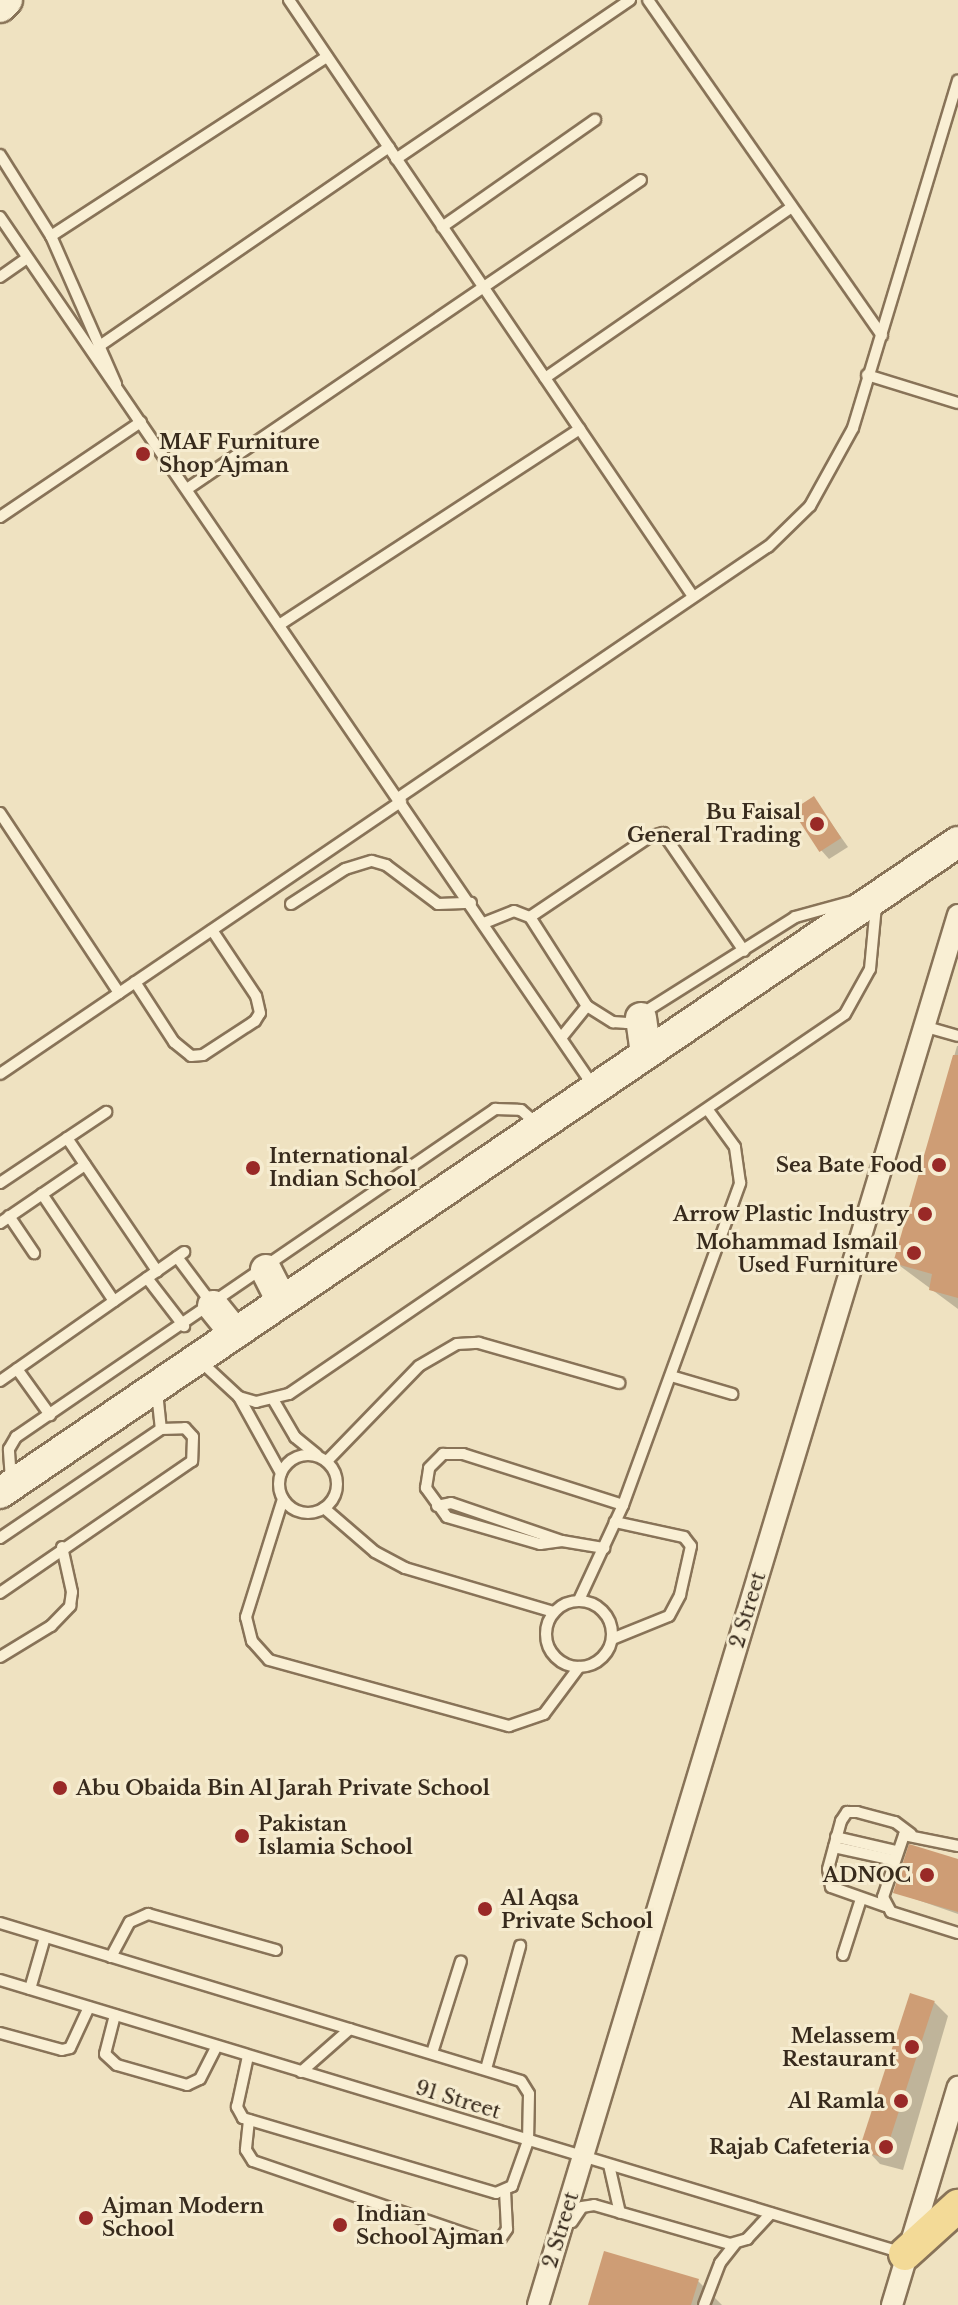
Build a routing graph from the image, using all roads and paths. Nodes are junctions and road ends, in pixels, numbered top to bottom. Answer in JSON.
{"nodes":[{"id":1,"x":7,"y":0,"type":"edge"},
{"id":2,"x":289,"y":0,"type":"edge"},
{"id":3,"x":630,"y":0,"type":"edge"},
{"id":4,"x":648,"y":0,"type":"edge"},
{"id":5,"x":0,"y":7,"type":"edge"},
{"id":6,"x":327,"y":57,"type":"junction"},
{"id":7,"x":958,"y":80,"type":"edge"},
{"id":8,"x":595,"y":120,"type":"dead end"},
{"id":9,"x":389,"y":147,"type":"junction"},
{"id":10,"x":0,"y":155,"type":"edge"},
{"id":11,"x":396,"y":159,"type":"junction"},
{"id":12,"x":641,"y":180,"type":"dead end"},
{"id":13,"x":792,"y":207,"type":"junction"},
{"id":14,"x":0,"y":217,"type":"edge"},
{"id":15,"x":442,"y":227,"type":"junction"},
{"id":16,"x":51,"y":236,"type":"junction"},
{"id":17,"x":26,"y":259,"type":"junction"},
{"id":18,"x":0,"y":277,"type":"edge"},
{"id":19,"x":485,"y":290,"type":"junction"},
{"id":20,"x":882,"y":335,"type":"junction"},
{"id":21,"x":98,"y":347,"type":"junction"},
{"id":22,"x":867,"y":375,"type":"junction"},
{"id":23,"x":545,"y":378,"type":"junction"},
{"id":24,"x":117,"y":386,"type":"junction"},
{"id":25,"x":958,"y":403,"type":"edge"},
{"id":26,"x":141,"y":422,"type":"junction"},
{"id":27,"x":580,"y":429,"type":"junction"},
{"id":28,"x":187,"y":489,"type":"junction"},
{"id":29,"x":0,"y":517,"type":"edge"},
{"id":30,"x":692,"y":595,"type":"junction"},
{"id":31,"x":279,"y":625,"type":"junction"},
{"id":32,"x":400,"y":799,"type":"junction"},
{"id":33,"x":0,"y":813,"type":"edge"},
{"id":34,"x":958,"y":842,"type":"edge"},
{"id":35,"x":877,"y":898,"type":"junction"},
{"id":36,"x":471,"y":903,"type":"junction"},
{"id":37,"x":291,"y":904,"type":"dead end"},
{"id":38,"x":958,"y":915,"type":"edge"},
{"id":39,"x":530,"y":917,"type":"junction"},
{"id":40,"x":484,"y":923,"type":"junction"},
{"id":41,"x":212,"y":930,"type":"junction"},
{"id":42,"x":744,"y":951,"type":"junction"},
{"id":43,"x":135,"y":982,"type":"junction"},
{"id":44,"x":119,"y":993,"type":"junction"},
{"id":45,"x":587,"y":1006,"type":"junction"},
{"id":46,"x":641,"y":1018,"type":"junction"},
{"id":47,"x":923,"y":1026,"type":"junction"},
{"id":48,"x":958,"y":1036,"type":"edge"},
{"id":49,"x":561,"y":1038,"type":"junction"},
{"id":50,"x":646,"y":1054,"type":"junction"},
{"id":51,"x":0,"y":1074,"type":"edge"},
{"id":52,"x":596,"y":1089,"type":"junction"},
{"id":53,"x":708,"y":1110,"type":"junction"},
{"id":54,"x":106,"y":1112,"type":"dead end"},
{"id":55,"x":540,"y":1127,"type":"junction"},
{"id":56,"x":67,"y":1138,"type":"junction"},
{"id":57,"x":85,"y":1165,"type":"junction"},
{"id":58,"x":0,"y":1183,"type":"edge"},
{"id":59,"x":42,"y":1194,"type":"junction"},
{"id":60,"x":4,"y":1220,"type":"edge"},
{"id":61,"x":34,"y":1253,"type":"dead end"},
{"id":62,"x":266,"y":1270,"type":"junction"},
{"id":63,"x":157,"y":1271,"type":"junction"},
{"id":64,"x":147,"y":1278,"type":"junction"},
{"id":65,"x":281,"y":1299,"type":"junction"},
{"id":66,"x":114,"y":1301,"type":"junction"},
{"id":67,"x":213,"y":1306,"type":"junction"},
{"id":68,"x":184,"y":1326,"type":"junction"},
{"id":69,"x":235,"y":1333,"type":"junction"},
{"id":70,"x":198,"y":1359,"type":"junction"},
{"id":71,"x":17,"y":1369,"type":"junction"},
{"id":72,"x":671,"y":1376,"type":"junction"},
{"id":73,"x":0,"y":1381,"type":"edge"},
{"id":74,"x":619,"y":1383,"type":"dead end"},
{"id":75,"x":156,"y":1388,"type":"junction"},
{"id":76,"x":732,"y":1394,"type":"dead end"},
{"id":77,"x":239,"y":1397,"type":"junction"},
{"id":78,"x":274,"y":1401,"type":"junction"},
{"id":79,"x":50,"y":1415,"type":"junction"},
{"id":80,"x":161,"y":1429,"type":"junction"},
{"id":81,"x":12,"y":1441,"type":"junction"},
{"id":82,"x":0,"y":1450,"type":"edge"},
{"id":83,"x":323,"y":1459,"type":"junction"},
{"id":84,"x":281,"y":1473,"type":"junction"},
{"id":85,"x":6,"y":1489,"type":"edge"},
{"id":86,"x":283,"y":1499,"type":"junction"},
{"id":87,"x":623,"y":1505,"type":"junction"},
{"id":88,"x":324,"y":1508,"type":"junction"},
{"id":89,"x":615,"y":1522,"type":"junction"},
{"id":90,"x":0,"y":1538,"type":"edge"},
{"id":91,"x":62,"y":1547,"type":"junction"},
{"id":92,"x":604,"y":1548,"type":"junction"},
{"id":93,"x":0,"y":1593,"type":"edge"},
{"id":94,"x":579,"y":1600,"type":"junction"},
{"id":95,"x":554,"y":1612,"type":"junction"},
{"id":96,"x":612,"y":1639,"type":"junction"},
{"id":97,"x":0,"y":1657,"type":"edge"},
{"id":98,"x":579,"y":1667,"type":"junction"},
{"id":99,"x":911,"y":1834,"type":"junction"},
{"id":100,"x":835,"y":1842,"type":"junction"},
{"id":101,"x":958,"y":1846,"type":"edge"},
{"id":102,"x":894,"y":1856,"type":"junction"},
{"id":103,"x":861,"y":1899,"type":"junction"},
{"id":104,"x":885,"y":1906,"type":"junction"},
{"id":105,"x":0,"y":1923,"type":"edge"},
{"id":106,"x":958,"y":1933,"type":"edge"},
{"id":107,"x":45,"y":1937,"type":"junction"},
{"id":108,"x":520,"y":1946,"type":"dead end"},
{"id":109,"x":276,"y":1950,"type":"dead end"},
{"id":110,"x":843,"y":1955,"type":"dead end"},
{"id":111,"x":111,"y":1957,"type":"junction"},
{"id":112,"x":461,"y":1961,"type":"dead end"},
{"id":113,"x":0,"y":1980,"type":"edge"},
{"id":114,"x":30,"y":1989,"type":"junction"},
{"id":115,"x":89,"y":2007,"type":"junction"},
{"id":116,"x":115,"y":2015,"type":"junction"},
{"id":117,"x":350,"y":2029,"type":"junction"},
{"id":118,"x":0,"y":2033,"type":"edge"},
{"id":119,"x":217,"y":2046,"type":"junction"},
{"id":120,"x":432,"y":2053,"type":"junction"},
{"id":121,"x":248,"y":2056,"type":"junction"},
{"id":122,"x":486,"y":2069,"type":"junction"},
{"id":123,"x":301,"y":2072,"type":"junction"},
{"id":124,"x":958,"y":2087,"type":"edge"},
{"id":125,"x":249,"y":2120,"type":"junction"},
{"id":126,"x":528,"y":2141,"type":"junction"},
{"id":127,"x":583,"y":2157,"type":"junction"},
{"id":128,"x":609,"y":2165,"type":"junction"},
{"id":129,"x":505,"y":2192,"type":"junction"},
{"id":130,"x":958,"y":2206,"type":"edge"},
{"id":131,"x":620,"y":2213,"type":"junction"},
{"id":132,"x":771,"y":2213,"type":"junction"},
{"id":133,"x":735,"y":2244,"type":"junction"},
{"id":134,"x":905,"y":2254,"type":"junction"},
{"id":135,"x":538,"y":2305,"type":"edge"},
{"id":136,"x":548,"y":2305,"type":"edge"},
{"id":137,"x":704,"y":2305,"type":"edge"},
{"id":138,"x":892,"y":2305,"type":"edge"}],
"edges":[{"from":1,"to":5,"type":"street"},
{"from":2,"to":6,"type":"lane"},
{"from":3,"to":11,"type":"lane"},
{"from":4,"to":13,"type":"lane"},
{"from":6,"to":9,"type":"lane"},
{"from":6,"to":16,"type":"lane"},
{"from":7,"to":20,"type":"lane"},
{"from":8,"to":15,"type":"lane"},
{"from":9,"to":11,"type":"lane"},
{"from":9,"to":21,"type":"lane"},
{"from":10,"to":16,"type":"lane"},
{"from":11,"to":15,"type":"lane"},
{"from":12,"to":19,"type":"lane"},
{"from":13,"to":20,"type":"lane"},
{"from":13,"to":23,"type":"lane"},
{"from":14,"to":17,"type":"lane"},
{"from":15,"to":19,"type":"lane"},
{"from":16,"to":21,"type":"lane"},
{"from":17,"to":18,"type":"lane"},
{"from":17,"to":24,"type":"lane"},
{"from":19,"to":23,"type":"lane"},
{"from":19,"to":28,"type":"lane"},
{"from":20,"to":22,"type":"lane"},
{"from":21,"to":24,"type":"lane"},
{"from":22,"to":25,"type":"lane"},
{"from":22,"to":30,"type":"lane"},
{"from":23,"to":27,"type":"lane"},
{"from":24,"to":26,"type":"lane"},
{"from":26,"to":28,"type":"lane"},
{"from":26,"to":29,"type":"lane"},
{"from":27,"to":30,"type":"lane"},
{"from":27,"to":31,"type":"lane"},
{"from":28,"to":31,"type":"lane"},
{"from":30,"to":32,"type":"lane"},
{"from":31,"to":32,"type":"lane"},
{"from":32,"to":36,"type":"lane"},
{"from":32,"to":41,"type":"lane"},
{"from":33,"to":44,"type":"lane"},
{"from":34,"to":35,"type":"street"},
{"from":35,"to":42,"type":"lane"},
{"from":35,"to":50,"type":"street"},
{"from":35,"to":53,"type":"lane"},
{"from":36,"to":37,"type":"lane"},
{"from":36,"to":40,"type":"lane"},
{"from":38,"to":47,"type":"street","name":"2 Street"},
{"from":39,"to":40,"type":"lane"},
{"from":39,"to":42,"type":"lane"},
{"from":39,"to":45,"type":"lane"},
{"from":40,"to":49,"type":"lane"},
{"from":41,"to":43,"type":"lane"},
{"from":41,"to":43,"type":"lane"},
{"from":42,"to":46,"type":"lane"},
{"from":43,"to":44,"type":"lane"},
{"from":44,"to":51,"type":"lane"},
{"from":45,"to":46,"type":"lane"},
{"from":45,"to":49,"type":"lane"},
{"from":46,"to":50,"type":"street"},
{"from":47,"to":48,"type":"lane"},
{"from":47,"to":127,"type":"street","name":"2 Street"},
{"from":49,"to":52,"type":"lane"},
{"from":50,"to":52,"type":"street"},
{"from":52,"to":55,"type":"street"},
{"from":53,"to":72,"type":"lane"},
{"from":53,"to":78,"type":"lane"},
{"from":54,"to":56,"type":"lane"},
{"from":55,"to":62,"type":"lane"},
{"from":55,"to":65,"type":"street"},
{"from":56,"to":57,"type":"lane"},
{"from":56,"to":58,"type":"lane"},
{"from":57,"to":59,"type":"lane"},
{"from":57,"to":63,"type":"lane"},
{"from":59,"to":60,"type":"lane"},
{"from":59,"to":66,"type":"lane"},
{"from":60,"to":61,"type":"lane"},
{"from":62,"to":65,"type":"street"},
{"from":62,"to":67,"type":"lane"},
{"from":63,"to":64,"type":"lane"},
{"from":63,"to":67,"type":"lane"},
{"from":64,"to":66,"type":"lane"},
{"from":64,"to":68,"type":"lane"},
{"from":65,"to":69,"type":"street"},
{"from":66,"to":71,"type":"lane"},
{"from":67,"to":68,"type":"lane"},
{"from":67,"to":69,"type":"street"},
{"from":68,"to":79,"type":"lane"},
{"from":69,"to":70,"type":"street"},
{"from":70,"to":75,"type":"street"},
{"from":70,"to":77,"type":"lane"},
{"from":71,"to":73,"type":"lane"},
{"from":71,"to":79,"type":"lane"},
{"from":72,"to":76,"type":"lane"},
{"from":72,"to":87,"type":"lane"},
{"from":74,"to":83,"type":"lane"},
{"from":75,"to":80,"type":"lane"},
{"from":75,"to":85,"type":"street"},
{"from":77,"to":78,"type":"lane"},
{"from":77,"to":84,"type":"lane"},
{"from":78,"to":83,"type":"lane"},
{"from":79,"to":81,"type":"lane"},
{"from":80,"to":90,"type":"lane"},
{"from":80,"to":91,"type":"lane"},
{"from":81,"to":82,"type":"lane"},
{"from":81,"to":85,"type":"lane"},
{"from":83,"to":84,"type":"lane"},
{"from":83,"to":88,"type":"lane"},
{"from":84,"to":86,"type":"lane"},
{"from":86,"to":88,"type":"lane"},
{"from":86,"to":98,"type":"lane"},
{"from":87,"to":89,"type":"lane"},
{"from":87,"to":92,"type":"lane"},
{"from":88,"to":95,"type":"lane"},
{"from":89,"to":92,"type":"lane"},
{"from":89,"to":96,"type":"lane"},
{"from":91,"to":93,"type":"lane"},
{"from":91,"to":97,"type":"lane"},
{"from":92,"to":94,"type":"lane"},
{"from":94,"to":95,"type":"lane"},
{"from":94,"to":96,"type":"lane"},
{"from":95,"to":98,"type":"lane"},
{"from":96,"to":98,"type":"lane"},
{"from":99,"to":100,"type":"lane"},
{"from":99,"to":101,"type":"lane"},
{"from":99,"to":102,"type":"lane"},
{"from":100,"to":102,"type":"lane"},
{"from":100,"to":103,"type":"lane"},
{"from":102,"to":104,"type":"lane"},
{"from":103,"to":104,"type":"lane"},
{"from":103,"to":110,"type":"lane"},
{"from":104,"to":106,"type":"lane"},
{"from":105,"to":107,"type":"lane"},
{"from":107,"to":111,"type":"lane"},
{"from":107,"to":114,"type":"lane"},
{"from":108,"to":122,"type":"lane"},
{"from":109,"to":111,"type":"lane"},
{"from":111,"to":117,"type":"lane"},
{"from":112,"to":120,"type":"lane"},
{"from":113,"to":114,"type":"lane","name":"91 Street"},
{"from":114,"to":115,"type":"lane","name":"91 Street"},
{"from":115,"to":116,"type":"lane","name":"91 Street"},
{"from":115,"to":118,"type":"lane"},
{"from":116,"to":119,"type":"lane","name":"91 Street"},
{"from":116,"to":119,"type":"lane"},
{"from":117,"to":120,"type":"lane"},
{"from":117,"to":123,"type":"lane"},
{"from":119,"to":121,"type":"lane","name":"91 Street"},
{"from":120,"to":122,"type":"lane"},
{"from":121,"to":123,"type":"lane","name":"91 Street"},
{"from":121,"to":125,"type":"lane"},
{"from":122,"to":126,"type":"lane"},
{"from":123,"to":126,"type":"lane","name":"91 Street"},
{"from":124,"to":134,"type":"street"},
{"from":125,"to":129,"type":"lane"},
{"from":125,"to":129,"type":"lane"},
{"from":126,"to":127,"type":"lane","name":"91 Street"},
{"from":126,"to":129,"type":"lane"},
{"from":127,"to":128,"type":"lane","name":"91 Street"},
{"from":127,"to":135,"type":"street","name":"2 Street"},
{"from":128,"to":131,"type":"lane"},
{"from":128,"to":132,"type":"lane","name":"91 Street"},
{"from":130,"to":134,"type":"main road"},
{"from":131,"to":133,"type":"lane"},
{"from":131,"to":136,"type":"lane"},
{"from":132,"to":133,"type":"lane"},
{"from":132,"to":134,"type":"lane","name":"91 Street"},
{"from":133,"to":137,"type":"lane"},
{"from":134,"to":138,"type":"street"}]}
